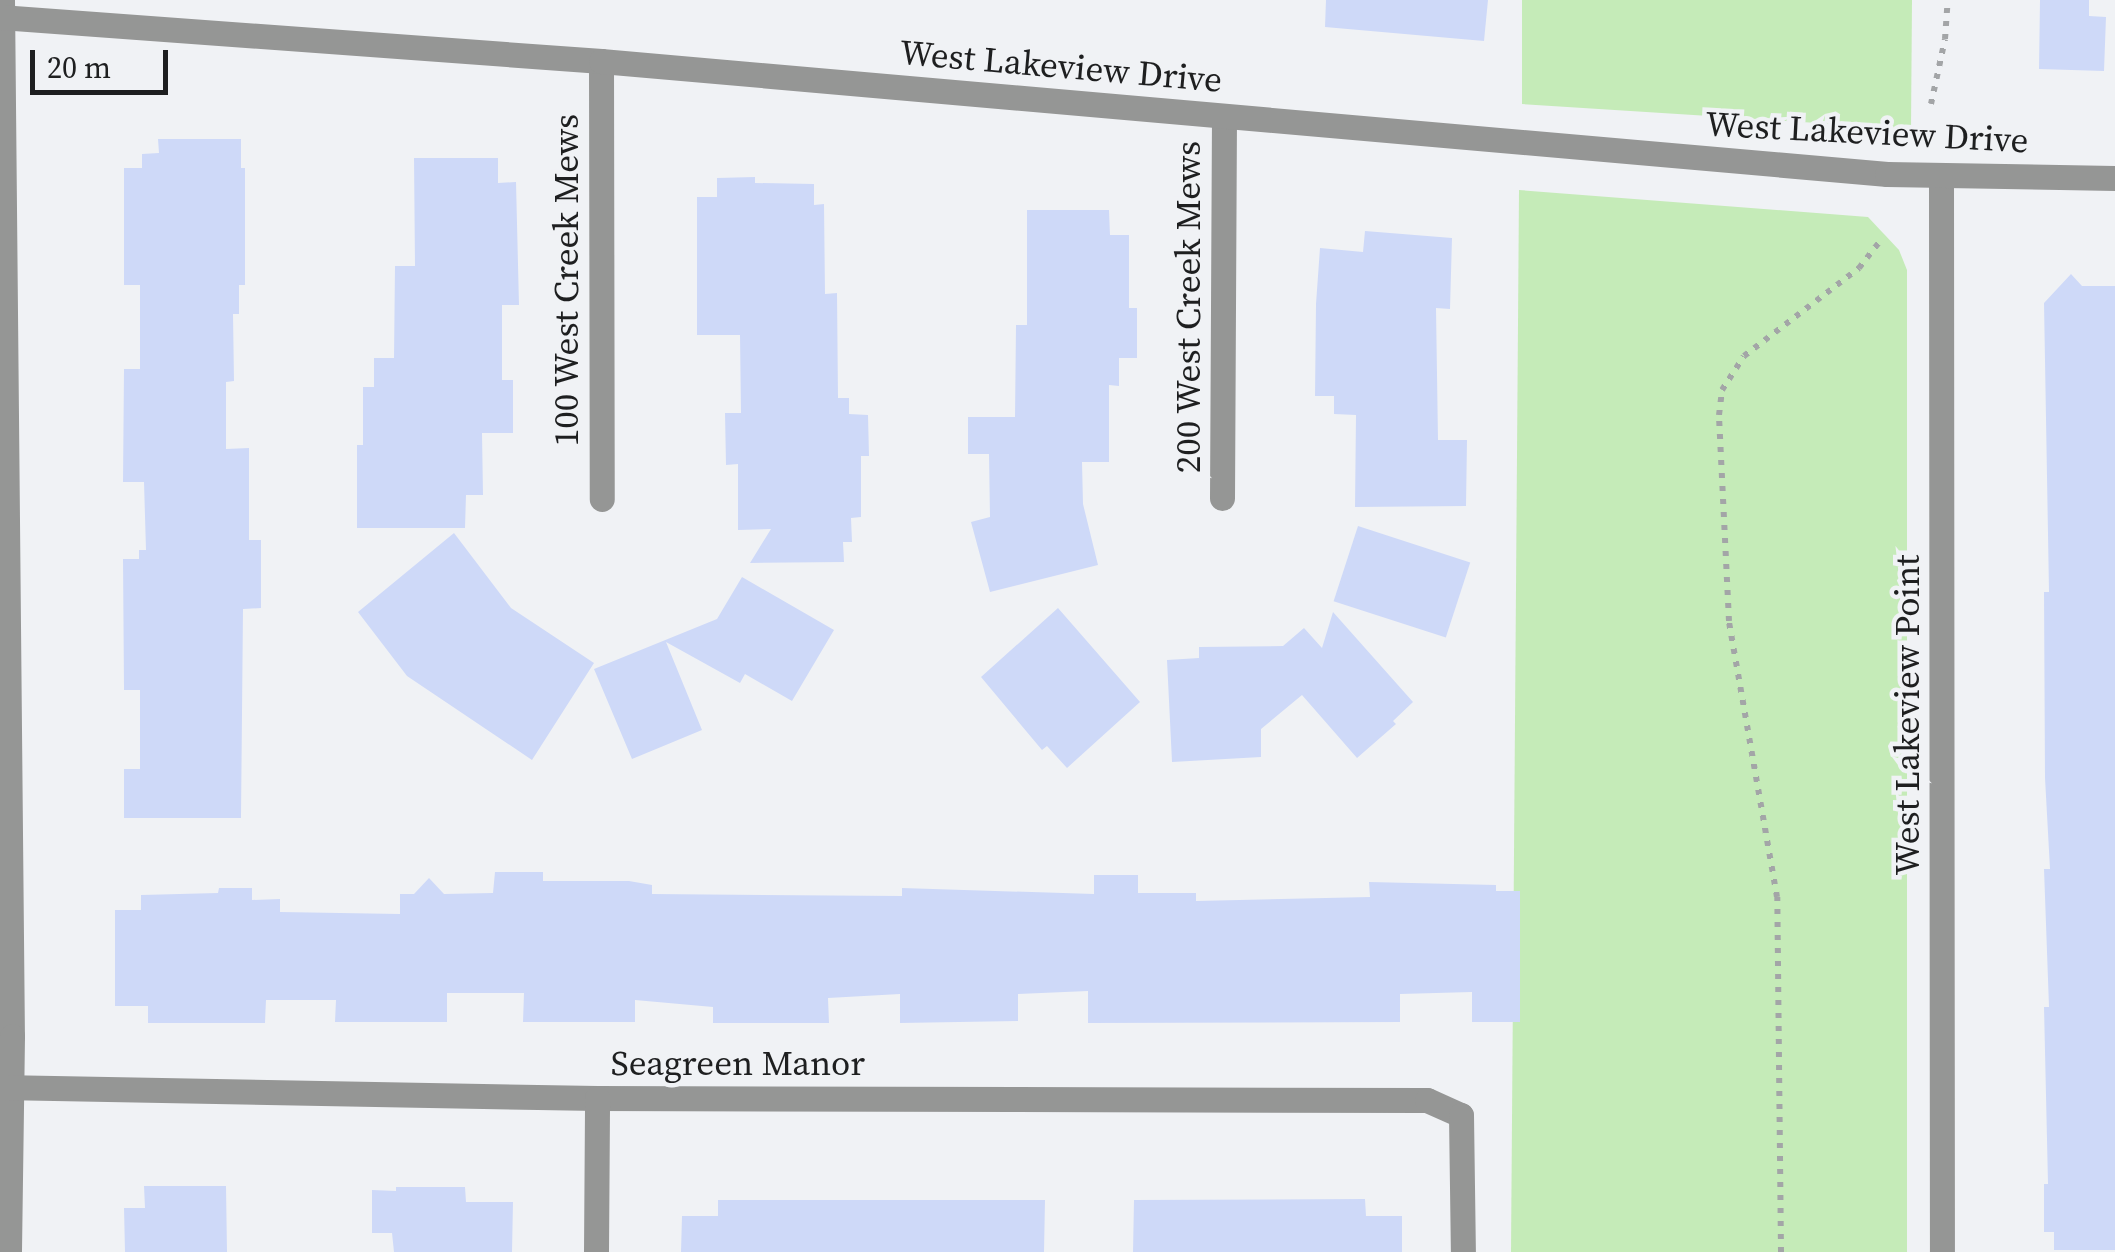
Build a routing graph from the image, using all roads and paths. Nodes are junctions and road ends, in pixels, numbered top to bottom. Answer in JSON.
{"nodes":[{"id":1,"x":1948,"y":0,"type":"edge"},
{"id":2,"x":1,"y":12,"type":"edge"},
{"id":3,"x":601,"y":61,"type":"junction"},
{"id":4,"x":1931,"y":104,"type":"dead end"},
{"id":5,"x":1224,"y":116,"type":"junction"},
{"id":6,"x":1942,"y":178,"type":"junction"},
{"id":7,"x":2115,"y":178,"type":"edge"},
{"id":8,"x":1879,"y":242,"type":"dead end"},
{"id":9,"x":1222,"y":498,"type":"dead end"},
{"id":10,"x":602,"y":499,"type":"dead end"},
{"id":11,"x":6,"y":1087,"type":"edge"},
{"id":12,"x":597,"y":1098,"type":"junction"},
{"id":13,"x":9,"y":1252,"type":"edge"},
{"id":14,"x":596,"y":1252,"type":"edge"},
{"id":15,"x":1463,"y":1252,"type":"edge"},
{"id":16,"x":1781,"y":1252,"type":"edge"},
{"id":17,"x":1942,"y":1252,"type":"edge"}],
"edges":[{"from":1,"to":4,"type":"path"},
{"from":2,"to":3,"type":"street","name":"West Lakeview Drive"},
{"from":2,"to":11,"type":"street"},
{"from":3,"to":5,"type":"street","name":"West Lakeview Drive"},
{"from":3,"to":10,"type":"street","name":"100 West Creek Mews"},
{"from":5,"to":6,"type":"street","name":"West Lakeview Drive"},
{"from":5,"to":9,"type":"street","name":"200 West Creek Mews"},
{"from":6,"to":7,"type":"street","name":"West Lakeview Drive"},
{"from":6,"to":17,"type":"street","name":"West Lakeview Point"},
{"from":8,"to":16,"type":"path"},
{"from":11,"to":12,"type":"street","name":"Seagreen Manor"},
{"from":11,"to":13,"type":"street"},
{"from":12,"to":14,"type":"street"},
{"from":12,"to":15,"type":"street","name":"Seagreen Manor"}]}
